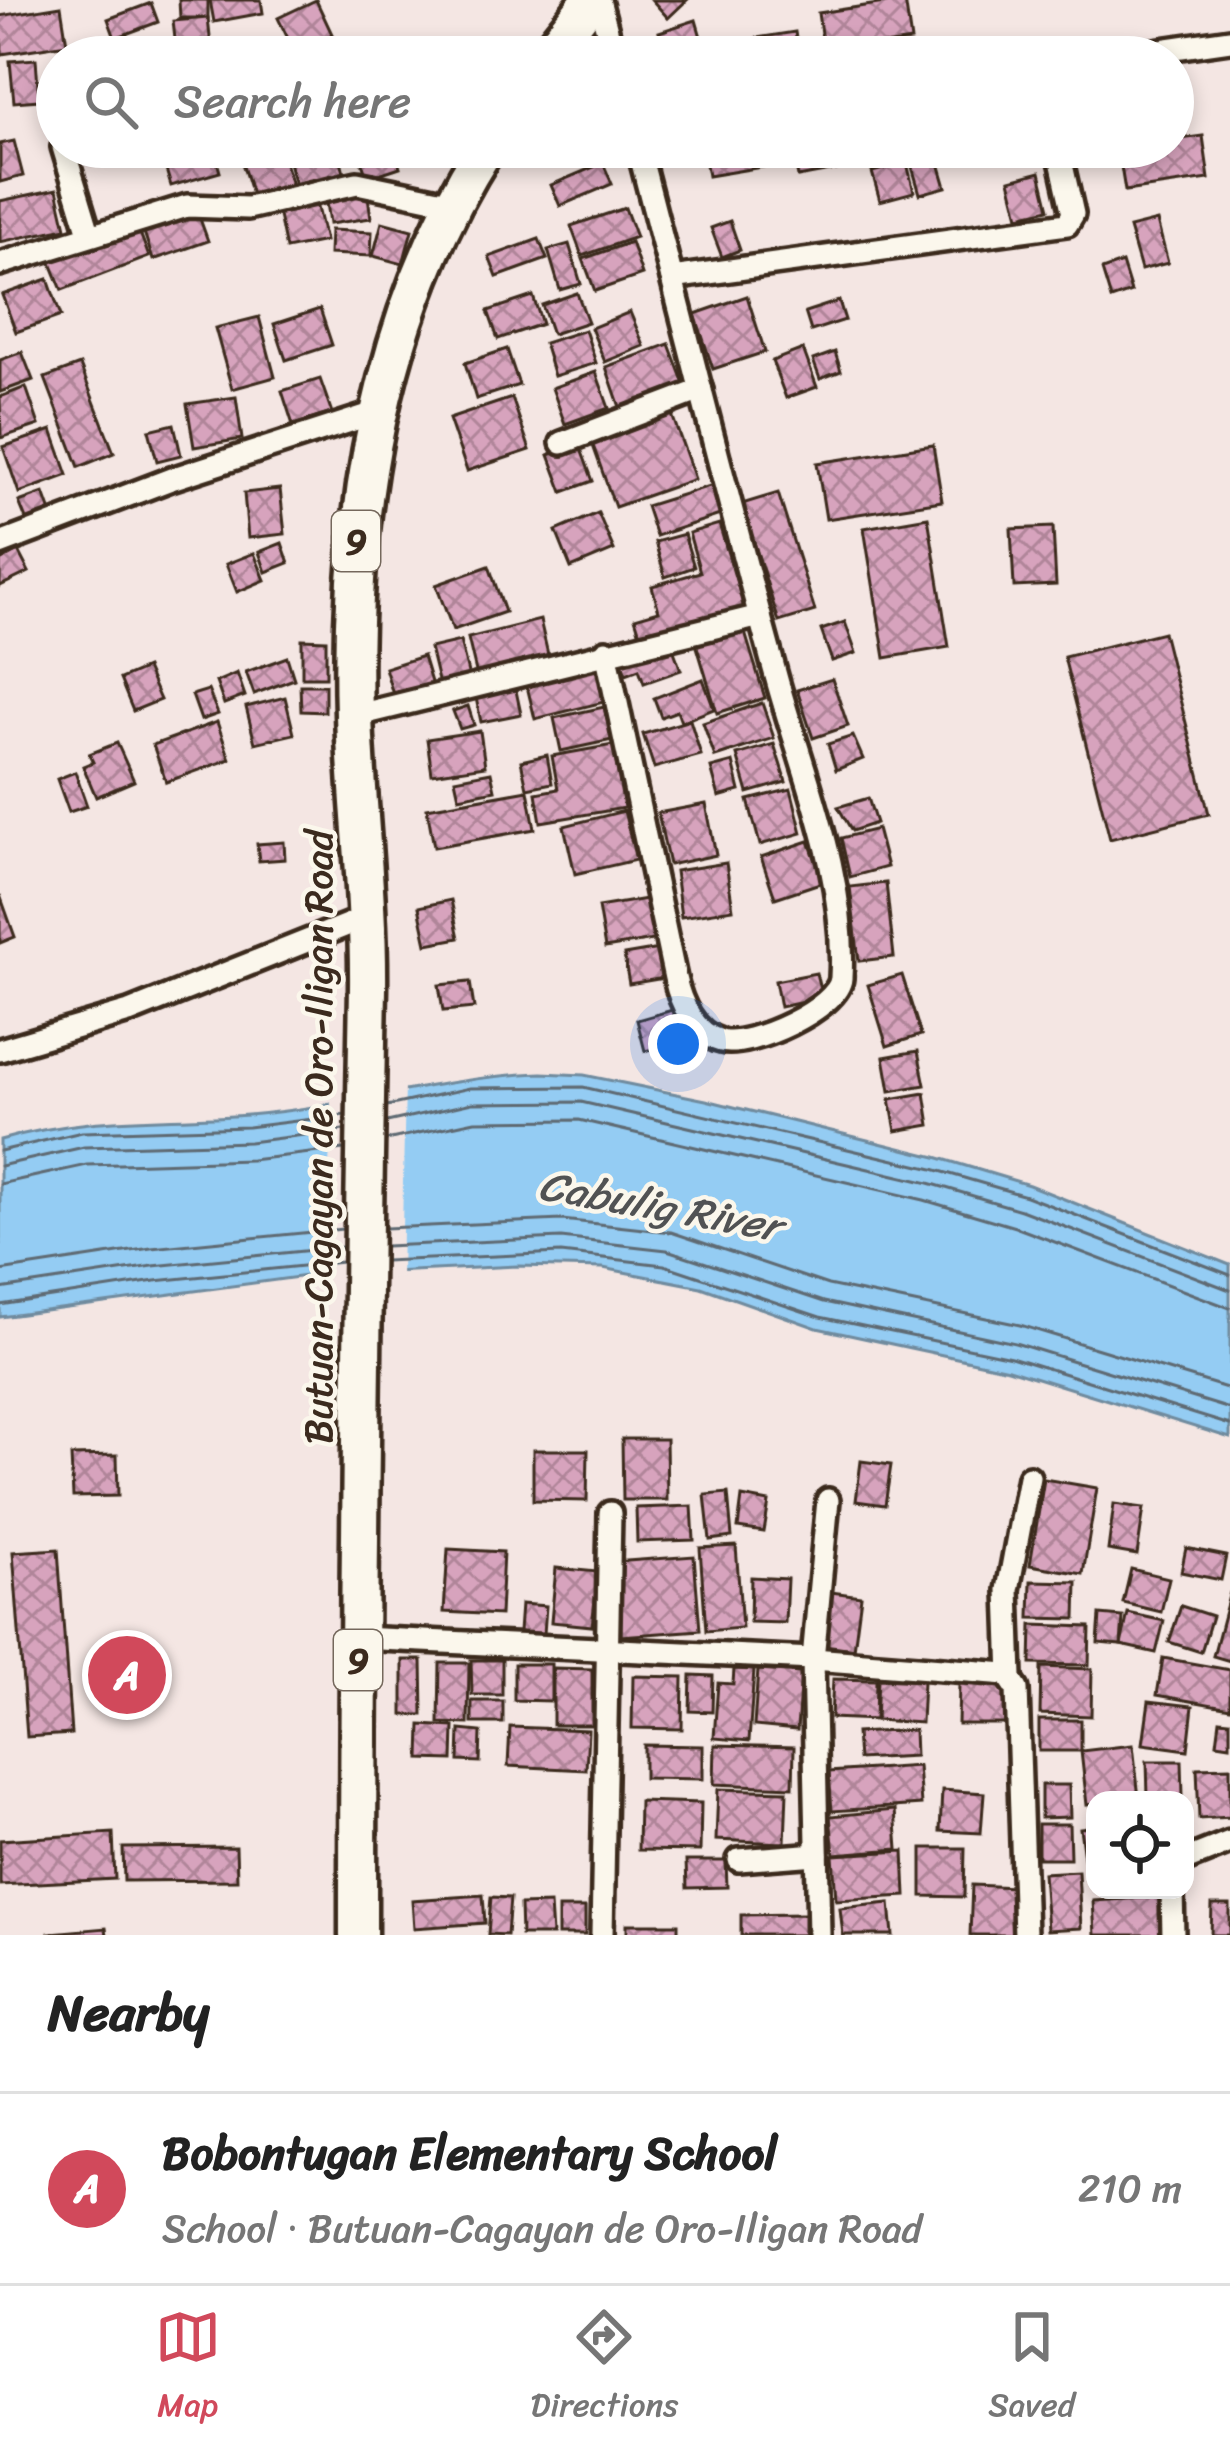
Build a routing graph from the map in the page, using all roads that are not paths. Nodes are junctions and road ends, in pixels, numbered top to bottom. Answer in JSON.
{"nodes":[{"id":1,"x":595,"y":0,"type":"edge"},
{"id":2,"x":564,"y":36,"type":"edge"},
{"id":3,"x":607,"y":36,"type":"edge"},
{"id":4,"x":1230,"y":40,"type":"edge"},
{"id":5,"x":1194,"y":45,"type":"edge"},
{"id":6,"x":69,"y":168,"type":"edge"},
{"id":7,"x":474,"y":168,"type":"edge"},
{"id":8,"x":643,"y":168,"type":"edge"},
{"id":9,"x":1063,"y":168,"type":"edge"},
{"id":10,"x":453,"y":203,"type":"junction"},
{"id":11,"x":89,"y":233,"type":"junction"},
{"id":12,"x":0,"y":264,"type":"edge"},
{"id":13,"x":672,"y":278,"type":"junction"},
{"id":14,"x":701,"y":391,"type":"junction"},
{"id":15,"x":377,"y":412,"type":"junction"},
{"id":16,"x":562,"y":443,"type":"dead end"},
{"id":17,"x":0,"y":544,"type":"edge"},
{"id":18,"x":760,"y":616,"type":"junction"},
{"id":19,"x":606,"y":651,"type":"junction"},
{"id":20,"x":354,"y":716,"type":"junction"},
{"id":21,"x":367,"y":916,"type":"junction"},
{"id":22,"x":0,"y":1050,"type":"edge"},
{"id":23,"x":1028,"y":1477,"type":"dead end"},
{"id":24,"x":828,"y":1500,"type":"dead end"},
{"id":25,"x":610,"y":1513,"type":"dead end"},
{"id":26,"x":358,"y":1638,"type":"junction"},
{"id":27,"x":608,"y":1650,"type":"junction"},
{"id":28,"x":813,"y":1659,"type":"junction"},
{"id":29,"x":1011,"y":1677,"type":"junction"},
{"id":30,"x":1230,"y":1842,"type":"edge"},
{"id":31,"x":818,"y":1854,"type":"junction"},
{"id":32,"x":1194,"y":1856,"type":"edge"},
{"id":33,"x":739,"y":1860,"type":"dead end"},
{"id":34,"x":1172,"y":1899,"type":"edge"},
{"id":35,"x":358,"y":1935,"type":"edge"},
{"id":36,"x":602,"y":1935,"type":"edge"},
{"id":37,"x":819,"y":1935,"type":"edge"},
{"id":38,"x":1025,"y":1935,"type":"edge"},
{"id":39,"x":1173,"y":1935,"type":"edge"}],
"edges":[{"from":1,"to":2,"type":"highway"},
{"from":1,"to":3,"type":"street"},
{"from":4,"to":5,"type":"street"},
{"from":6,"to":11,"type":"street"},
{"from":7,"to":10,"type":"highway","name":"Butuan-Cagayan de Oro-Iligan Road","number":"9"},
{"from":8,"to":13,"type":"street"},
{"from":9,"to":13,"type":"street"},
{"from":10,"to":11,"type":"street"},
{"from":10,"to":15,"type":"highway","name":"Butuan-Cagayan de Oro-Iligan Road","number":"9"},
{"from":11,"to":12,"type":"street"},
{"from":13,"to":14,"type":"street"},
{"from":14,"to":16,"type":"street"},
{"from":14,"to":18,"type":"street"},
{"from":15,"to":17,"type":"street"},
{"from":15,"to":20,"type":"highway","name":"Butuan-Cagayan de Oro-Iligan Road","number":"9"},
{"from":18,"to":19,"type":"street"},
{"from":18,"to":19,"type":"street"},
{"from":19,"to":20,"type":"street"},
{"from":20,"to":21,"type":"highway","name":"Butuan-Cagayan de Oro-Iligan Road","number":"9"},
{"from":21,"to":22,"type":"street"},
{"from":21,"to":26,"type":"highway","name":"Butuan-Cagayan de Oro-Iligan Road","number":"9"},
{"from":23,"to":29,"type":"street"},
{"from":24,"to":28,"type":"street"},
{"from":25,"to":27,"type":"street"},
{"from":26,"to":27,"type":"street"},
{"from":26,"to":35,"type":"highway","name":"Butuan-Cagayan de Oro-Iligan Road","number":"9"},
{"from":27,"to":28,"type":"street"},
{"from":27,"to":36,"type":"street"},
{"from":28,"to":29,"type":"street"},
{"from":28,"to":31,"type":"street"},
{"from":29,"to":38,"type":"street"},
{"from":30,"to":32,"type":"street"},
{"from":31,"to":33,"type":"street"},
{"from":31,"to":37,"type":"street"},
{"from":34,"to":39,"type":"street"}]}
